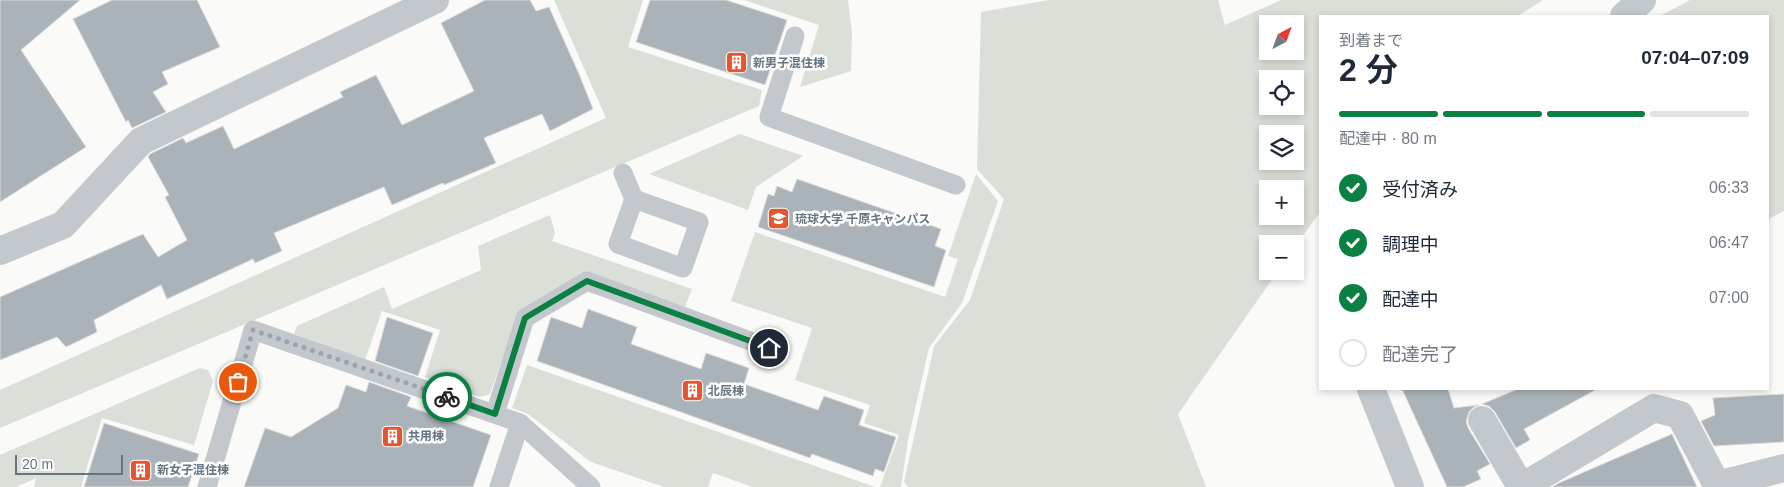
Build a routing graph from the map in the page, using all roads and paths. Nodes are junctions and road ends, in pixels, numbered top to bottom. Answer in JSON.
{"nodes":[{"id":1,"x":436,"y":0,"type":"edge"},
{"id":2,"x":1642,"y":0,"type":"edge"},
{"id":3,"x":1625,"y":15,"type":"edge"},
{"id":4,"x":796,"y":36,"type":"dead end"},
{"id":5,"x":623,"y":173,"type":"dead end"},
{"id":6,"x":956,"y":185,"type":"dead end"},
{"id":7,"x":634,"y":199,"type":"dead end"},
{"id":8,"x":0,"y":251,"type":"edge"},
{"id":9,"x":769,"y":348,"type":"dead end"},
{"id":10,"x":1371,"y":390,"type":"edge"},
{"id":11,"x":495,"y":414,"type":"junction"},
{"id":12,"x":1482,"y":420,"type":"dead end"},
{"id":13,"x":520,"y":424,"type":"junction"},
{"id":14,"x":1784,"y":468,"type":"edge"},
{"id":15,"x":1718,"y":486,"type":"edge"},
{"id":16,"x":207,"y":487,"type":"edge"},
{"id":17,"x":499,"y":487,"type":"edge"},
{"id":18,"x":591,"y":487,"type":"edge"},
{"id":19,"x":1410,"y":487,"type":"edge"},
{"id":20,"x":1522,"y":487,"type":"edge"}],
"edges":[{"from":1,"to":8,"type":"street"},
{"from":2,"to":3,"type":"street"},
{"from":4,"to":6,"type":"lane"},
{"from":5,"to":7,"type":"lane"},
{"from":9,"to":11,"type":"lane"},
{"from":10,"to":19,"type":"street"},
{"from":11,"to":13,"type":"lane"},
{"from":11,"to":16,"type":"lane"},
{"from":12,"to":20,"type":"street"},
{"from":13,"to":17,"type":"lane"},
{"from":13,"to":18,"type":"lane"},
{"from":14,"to":15,"type":"street"},
{"from":15,"to":20,"type":"street"}]}
